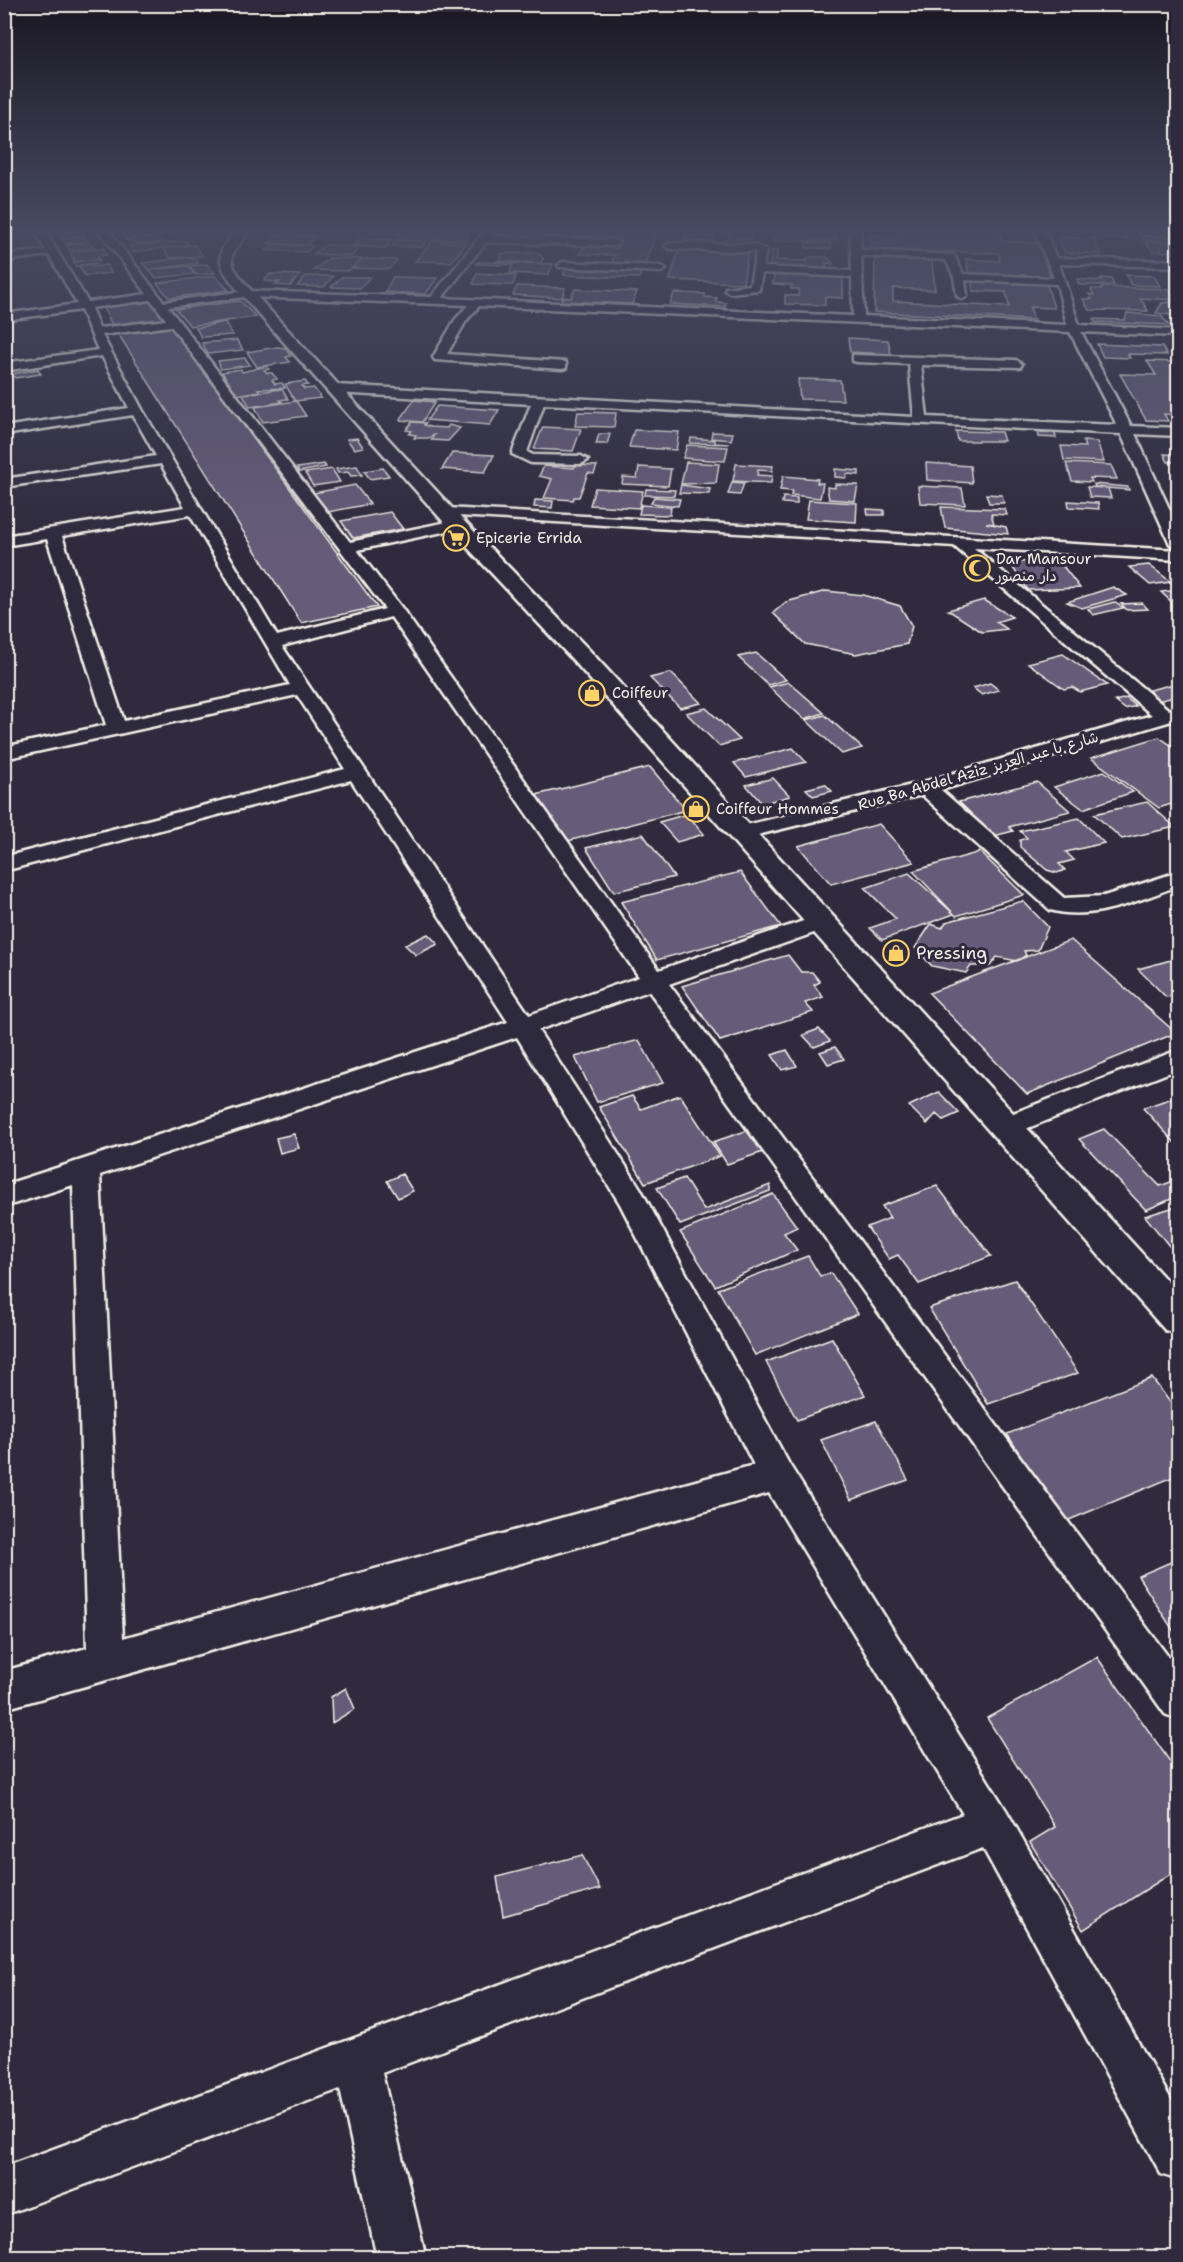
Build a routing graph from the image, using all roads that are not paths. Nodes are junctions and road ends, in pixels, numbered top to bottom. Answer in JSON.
{"nodes":[{"id":1,"x":81,"y":337,"type":"edge"},
{"id":2,"x":98,"y":337,"type":"edge"},
{"id":3,"x":186,"y":337,"type":"edge"},
{"id":4,"x":288,"y":337,"type":"edge"},
{"id":5,"x":451,"y":337,"type":"edge"},
{"id":6,"x":1078,"y":337,"type":"edge"},
{"id":7,"x":857,"y":358,"type":"dead end"},
{"id":8,"x":915,"y":361,"type":"junction"},
{"id":9,"x":562,"y":364,"type":"dead end"},
{"id":10,"x":1016,"y":364,"type":"dead end"},
{"id":11,"x":4,"y":367,"type":"edge"},
{"id":12,"x":336,"y":389,"type":"junction"},
{"id":13,"x":539,"y":400,"type":"junction"},
{"id":14,"x":138,"y":411,"type":"junction"},
{"id":15,"x":921,"y":421,"type":"junction"},
{"id":16,"x":1126,"y":430,"type":"junction"},
{"id":17,"x":4,"y":431,"type":"edge"},
{"id":18,"x":1179,"y":432,"type":"edge"},
{"id":19,"x":166,"y":459,"type":"junction"},
{"id":20,"x":581,"y":460,"type":"dead end"},
{"id":21,"x":4,"y":483,"type":"edge"},
{"id":22,"x":195,"y":510,"type":"junction"},
{"id":23,"x":452,"y":519,"type":"junction"},
{"id":24,"x":53,"y":533,"type":"junction"},
{"id":25,"x":4,"y":541,"type":"edge"},
{"id":26,"x":958,"y":542,"type":"junction"},
{"id":27,"x":1179,"y":544,"type":"edge"},
{"id":28,"x":345,"y":548,"type":"junction"},
{"id":29,"x":1179,"y":555,"type":"edge"},
{"id":30,"x":395,"y":611,"type":"junction"},
{"id":31,"x":272,"y":643,"type":"junction"},
{"id":32,"x":302,"y":688,"type":"junction"},
{"id":33,"x":1172,"y":715,"type":"edge"},
{"id":34,"x":117,"y":729,"type":"junction"},
{"id":35,"x":4,"y":753,"type":"edge"},
{"id":36,"x":358,"y":772,"type":"junction"},
{"id":37,"x":926,"y":788,"type":"junction"},
{"id":38,"x":741,"y":832,"type":"junction"},
{"id":39,"x":4,"y":864,"type":"edge"},
{"id":40,"x":1179,"y":879,"type":"edge"},
{"id":41,"x":823,"y":922,"type":"junction"},
{"id":42,"x":654,"y":981,"type":"junction"},
{"id":43,"x":524,"y":1026,"type":"junction"},
{"id":44,"x":1179,"y":1059,"type":"edge"},
{"id":45,"x":1005,"y":1127,"type":"junction"},
{"id":46,"x":86,"y":1169,"type":"junction"},
{"id":47,"x":4,"y":1196,"type":"edge"},
{"id":48,"x":1179,"y":1318,"type":"edge"},
{"id":49,"x":777,"y":1475,"type":"junction"},
{"id":50,"x":106,"y":1662,"type":"junction"},
{"id":51,"x":4,"y":1690,"type":"edge"},
{"id":52,"x":1179,"y":1701,"type":"edge"},
{"id":53,"x":992,"y":1824,"type":"junction"},
{"id":54,"x":356,"y":2061,"type":"junction"},
{"id":55,"x":1179,"y":2157,"type":"edge"},
{"id":56,"x":4,"y":2191,"type":"edge"},
{"id":57,"x":402,"y":2258,"type":"edge"}],
"edges":[{"from":1,"to":11,"type":"street"},
{"from":2,"to":14,"type":"street"},
{"from":3,"to":28,"type":"street"},
{"from":4,"to":12,"type":"street"},
{"from":5,"to":9,"type":"street"},
{"from":6,"to":16,"type":"street"},
{"from":7,"to":8,"type":"street"},
{"from":8,"to":10,"type":"street"},
{"from":8,"to":15,"type":"street"},
{"from":12,"to":13,"type":"street"},
{"from":12,"to":23,"type":"street"},
{"from":13,"to":15,"type":"street"},
{"from":13,"to":20,"type":"street"},
{"from":14,"to":17,"type":"street"},
{"from":14,"to":19,"type":"street"},
{"from":15,"to":16,"type":"street"},
{"from":16,"to":18,"type":"street"},
{"from":16,"to":27,"type":"street"},
{"from":19,"to":21,"type":"street"},
{"from":19,"to":22,"type":"street"},
{"from":22,"to":24,"type":"street"},
{"from":22,"to":31,"type":"street"},
{"from":23,"to":26,"type":"street"},
{"from":23,"to":28,"type":"street"},
{"from":23,"to":38,"type":"street"},
{"from":24,"to":25,"type":"street"},
{"from":24,"to":34,"type":"street"},
{"from":26,"to":29,"type":"street"},
{"from":26,"to":33,"type":"street"},
{"from":28,"to":30,"type":"street"},
{"from":30,"to":31,"type":"street"},
{"from":30,"to":42,"type":"street"},
{"from":31,"to":32,"type":"street"},
{"from":32,"to":34,"type":"street"},
{"from":32,"to":36,"type":"street"},
{"from":33,"to":37,"type":"street","name":"Rue Ba Abdel Aziz شارع با عبد العزيز"},
{"from":34,"to":35,"type":"street"},
{"from":36,"to":39,"type":"street"},
{"from":36,"to":43,"type":"street"},
{"from":37,"to":38,"type":"street","name":"Rue Ba Abdel Aziz شارع با عبد العزيز"},
{"from":37,"to":40,"type":"street"},
{"from":38,"to":41,"type":"street"},
{"from":41,"to":42,"type":"street"},
{"from":41,"to":45,"type":"street"},
{"from":42,"to":43,"type":"street"},
{"from":42,"to":52,"type":"street"},
{"from":43,"to":46,"type":"street"},
{"from":43,"to":49,"type":"street"},
{"from":44,"to":45,"type":"street"},
{"from":45,"to":48,"type":"street"},
{"from":46,"to":47,"type":"street"},
{"from":46,"to":50,"type":"street"},
{"from":49,"to":50,"type":"street"},
{"from":49,"to":53,"type":"street"},
{"from":50,"to":51,"type":"street"},
{"from":53,"to":54,"type":"street"},
{"from":53,"to":55,"type":"street"},
{"from":54,"to":56,"type":"street"},
{"from":54,"to":57,"type":"street"}]}
